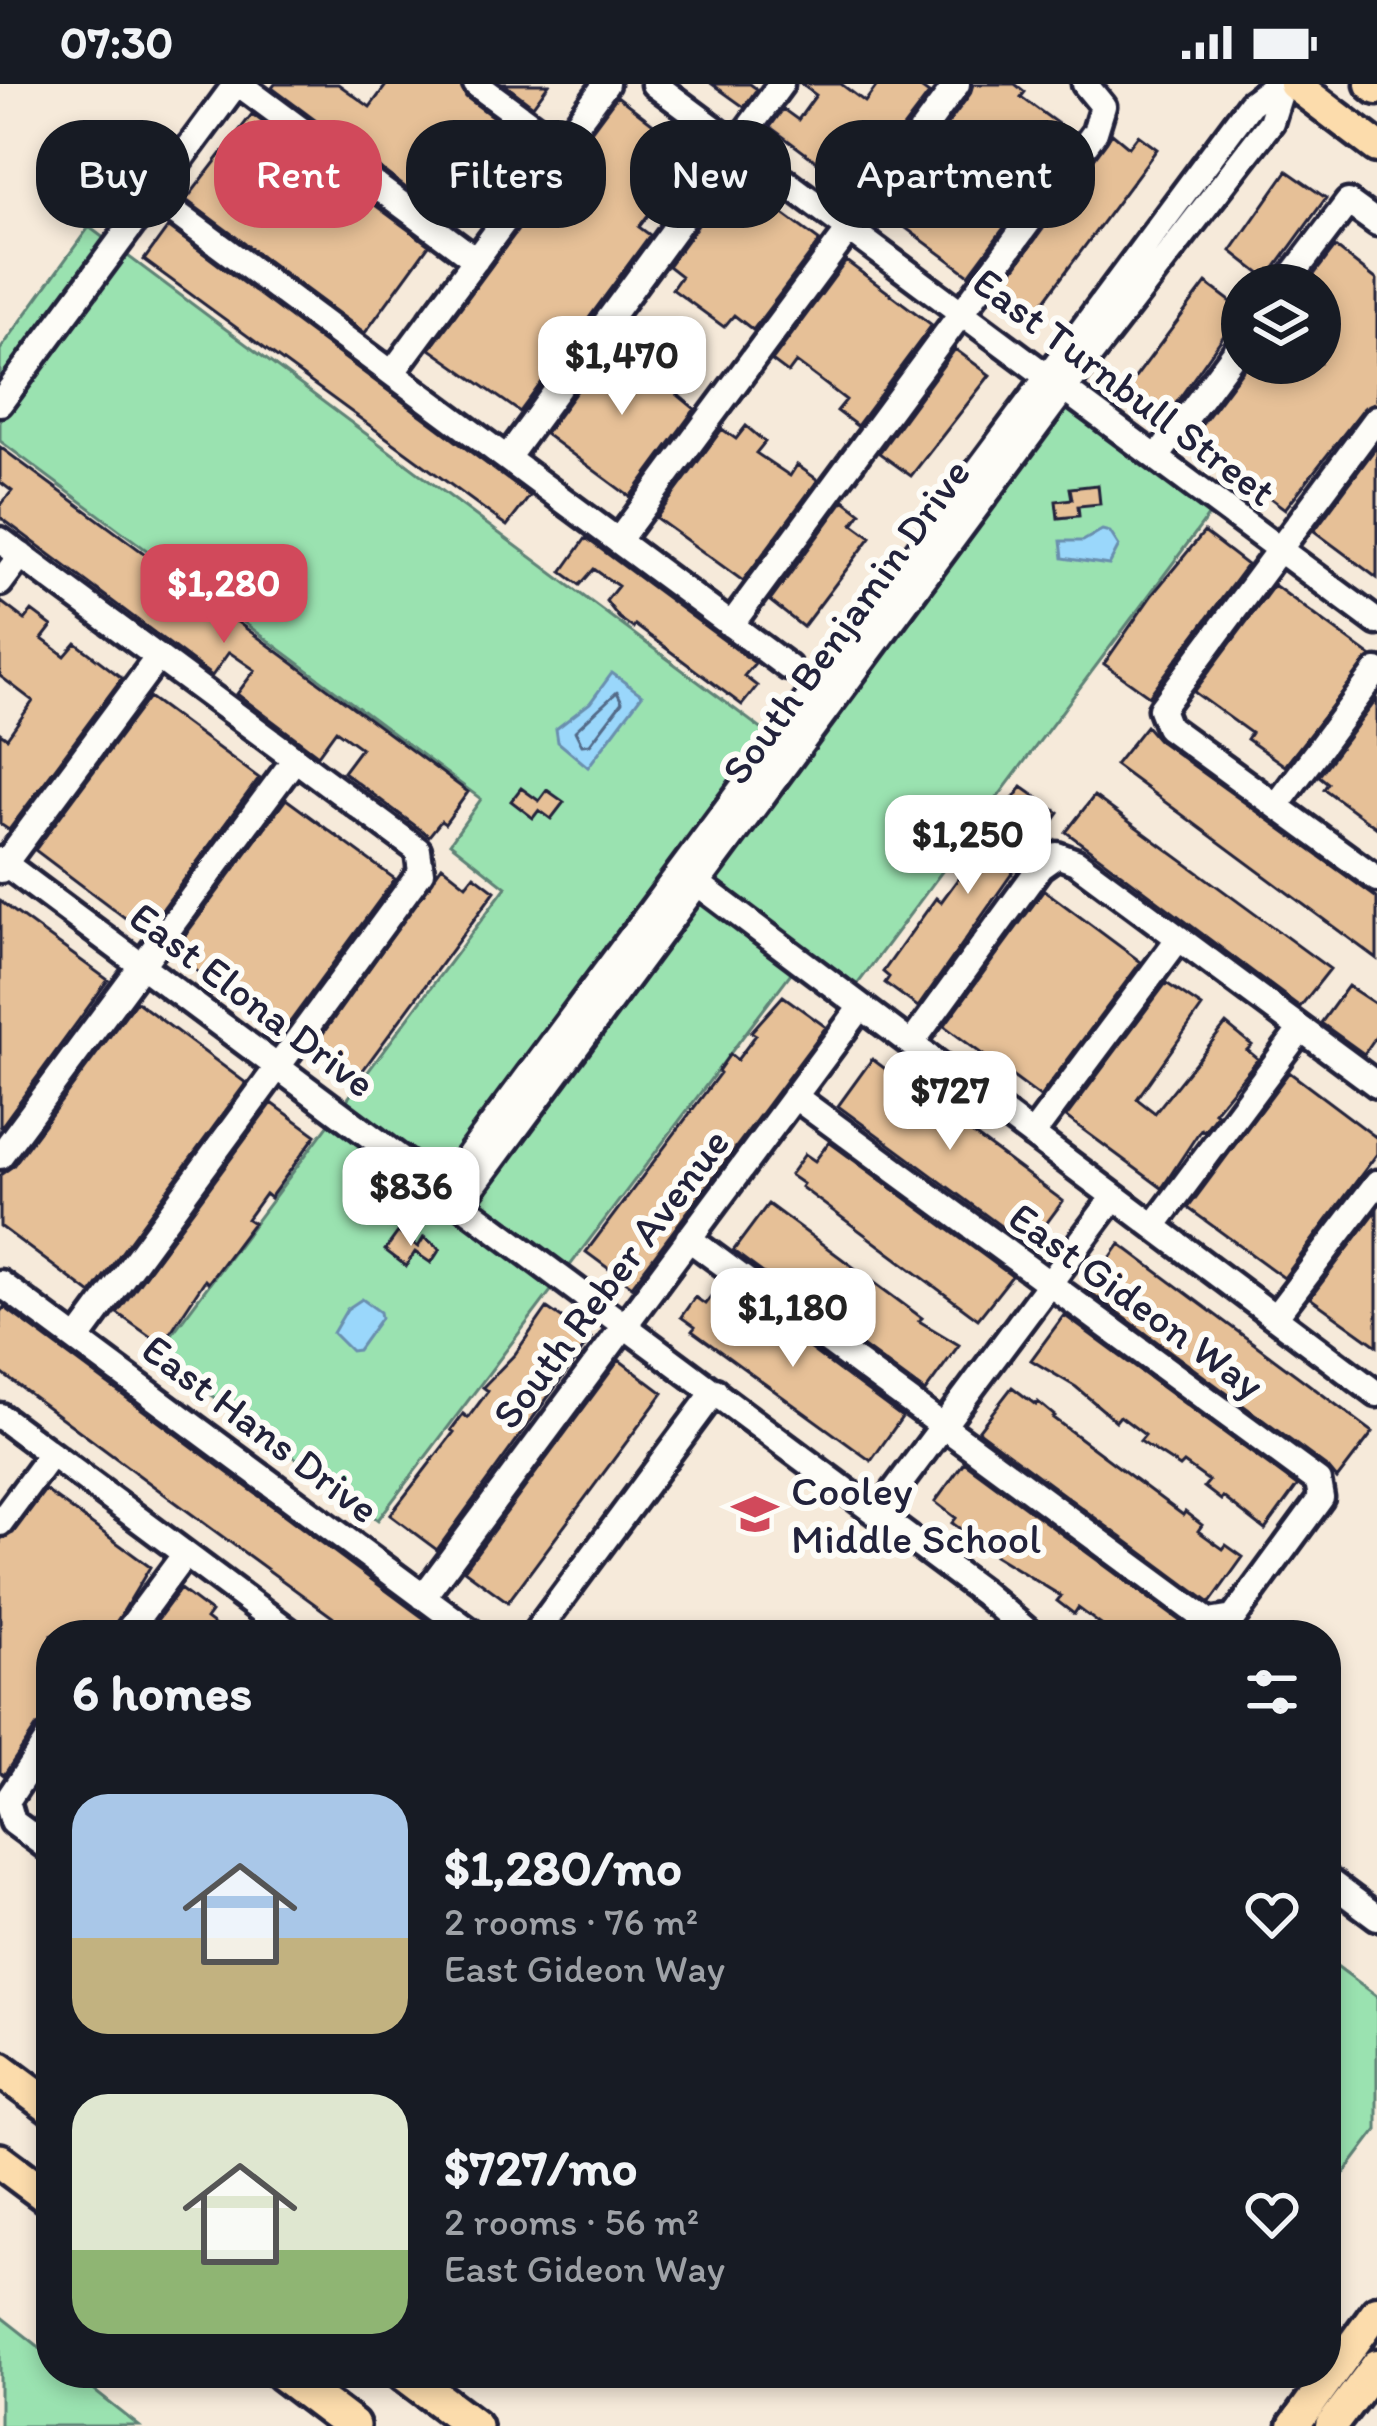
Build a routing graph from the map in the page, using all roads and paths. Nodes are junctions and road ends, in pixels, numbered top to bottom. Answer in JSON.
{"nodes":[{"id":1,"x":237,"y":84,"type":"edge"},
{"id":2,"x":476,"y":84,"type":"edge"},
{"id":3,"x":606,"y":84,"type":"edge"},
{"id":4,"x":654,"y":84,"type":"edge"},
{"id":5,"x":782,"y":84,"type":"edge"},
{"id":6,"x":957,"y":84,"type":"edge"},
{"id":7,"x":1084,"y":84,"type":"edge"},
{"id":8,"x":1280,"y":84,"type":"edge"},
{"id":9,"x":1294,"y":84,"type":"edge"},
{"id":10,"x":525,"y":120,"type":"edge"},
{"id":11,"x":579,"y":120,"type":"edge"},
{"id":12,"x":702,"y":120,"type":"edge"},
{"id":13,"x":755,"y":120,"type":"edge"},
{"id":14,"x":1377,"y":146,"type":"edge"},
{"id":15,"x":190,"y":147,"type":"edge"},
{"id":16,"x":791,"y":186,"type":"edge"},
{"id":17,"x":190,"y":223,"type":"edge"},
{"id":18,"x":1377,"y":224,"type":"edge"},
{"id":19,"x":129,"y":228,"type":"edge"},
{"id":20,"x":500,"y":228,"type":"edge"},
{"id":21,"x":675,"y":228,"type":"edge"},
{"id":22,"x":849,"y":229,"type":"junction"},
{"id":23,"x":476,"y":260,"type":"junction"},
{"id":24,"x":1302,"y":264,"type":"edge"},
{"id":25,"x":962,"y":314,"type":"junction"},
{"id":26,"x":1221,"y":371,"type":"edge"},
{"id":27,"x":392,"y":373,"type":"junction"},
{"id":28,"x":1055,"y":382,"type":"junction"},
{"id":29,"x":0,"y":403,"type":"edge"},
{"id":30,"x":1377,"y":418,"type":"edge"},
{"id":31,"x":507,"y":458,"type":"junction"},
{"id":32,"x":1157,"y":458,"type":"junction"},
{"id":33,"x":618,"y":541,"type":"junction"},
{"id":34,"x":10,"y":547,"type":"edge"},
{"id":35,"x":1280,"y":550,"type":"junction"},
{"id":36,"x":0,"y":583,"type":"edge"},
{"id":37,"x":1377,"y":622,"type":"edge"},
{"id":38,"x":731,"y":625,"type":"junction"},
{"id":39,"x":158,"y":657,"type":"junction"},
{"id":40,"x":788,"y":667,"type":"dead end"},
{"id":41,"x":1377,"y":671,"type":"edge"},
{"id":42,"x":295,"y":759,"type":"junction"},
{"id":43,"x":1276,"y":806,"type":"junction"},
{"id":44,"x":2,"y":864,"type":"edge"},
{"id":45,"x":1377,"y":878,"type":"edge"},
{"id":46,"x":690,"y":879,"type":"junction"},
{"id":47,"x":1179,"y":938,"type":"junction"},
{"id":48,"x":142,"y":965,"type":"junction"},
{"id":49,"x":861,"y":1007,"type":"junction"},
{"id":50,"x":1301,"y":1029,"type":"junction"},
{"id":51,"x":911,"y":1044,"type":"junction"},
{"id":52,"x":279,"y":1067,"type":"junction"},
{"id":53,"x":1377,"y":1085,"type":"edge"},
{"id":54,"x":794,"y":1096,"type":"junction"},
{"id":55,"x":1032,"y":1136,"type":"junction"},
{"id":56,"x":0,"y":1156,"type":"edge"},
{"id":57,"x":1377,"y":1183,"type":"edge"},
{"id":58,"x":453,"y":1195,"type":"junction"},
{"id":59,"x":1114,"y":1197,"type":"junction"},
{"id":60,"x":1154,"y":1226,"type":"junction"},
{"id":61,"x":688,"y":1238,"type":"junction"},
{"id":62,"x":0,"y":1283,"type":"edge"},
{"id":63,"x":1049,"y":1283,"type":"junction"},
{"id":64,"x":1275,"y":1317,"type":"junction"},
{"id":65,"x":625,"y":1322,"type":"junction"},
{"id":66,"x":77,"y":1340,"type":"junction"},
{"id":67,"x":715,"y":1391,"type":"junction"},
{"id":68,"x":1377,"y":1394,"type":"edge"},
{"id":69,"x":0,"y":1416,"type":"edge"},
{"id":70,"x":942,"y":1427,"type":"junction"},
{"id":71,"x":51,"y":1454,"type":"junction"},
{"id":72,"x":878,"y":1513,"type":"junction"},
{"id":73,"x":0,"y":1523,"type":"edge"},
{"id":74,"x":185,"y":1554,"type":"junction"},
{"id":75,"x":423,"y":1597,"type":"junction"},
{"id":76,"x":136,"y":1620,"type":"edge"},
{"id":77,"x":274,"y":1620,"type":"edge"},
{"id":78,"x":454,"y":1620,"type":"edge"},
{"id":79,"x":545,"y":1620,"type":"edge"},
{"id":80,"x":1017,"y":1620,"type":"edge"},
{"id":81,"x":1206,"y":1620,"type":"edge"},
{"id":82,"x":1221,"y":1620,"type":"edge"},
{"id":83,"x":36,"y":1758,"type":"edge"},
{"id":84,"x":36,"y":1839,"type":"edge"},
{"id":85,"x":1341,"y":1891,"type":"edge"},
{"id":86,"x":1377,"y":1917,"type":"edge"},
{"id":87,"x":0,"y":2069,"type":"edge"},
{"id":88,"x":36,"y":2096,"type":"edge"},
{"id":89,"x":0,"y":2161,"type":"edge"},
{"id":90,"x":36,"y":2188,"type":"edge"},
{"id":91,"x":1377,"y":2311,"type":"edge"},
{"id":92,"x":1341,"y":2361,"type":"edge"},
{"id":93,"x":1377,"y":2365,"type":"edge"},
{"id":94,"x":302,"y":2388,"type":"edge"},
{"id":95,"x":424,"y":2388,"type":"edge"},
{"id":96,"x":1321,"y":2388,"type":"edge"},
{"id":97,"x":352,"y":2426,"type":"edge"},
{"id":98,"x":474,"y":2426,"type":"edge"},
{"id":99,"x":1294,"y":2426,"type":"edge"},
{"id":100,"x":1331,"y":2426,"type":"edge"}],
"edges":[{"from":1,"to":15,"type":"street"},
{"from":1,"to":23,"type":"street"},
{"from":2,"to":10,"type":"street"},
{"from":3,"to":11,"type":"street"},
{"from":4,"to":12,"type":"street","name":"East Turnbull Street"},
{"from":5,"to":13,"type":"street"},
{"from":6,"to":22,"type":"street"},
{"from":7,"to":25,"type":"street"},
{"from":8,"to":28,"type":"street","name":"South Benjamin Drive"},
{"from":9,"to":14,"type":"main road"},
{"from":16,"to":22,"type":"street","name":"East Turnbull Street"},
{"from":17,"to":27,"type":"street"},
{"from":18,"to":24,"type":"street"},
{"from":19,"to":29,"type":"street"},
{"from":20,"to":23,"type":"street"},
{"from":21,"to":31,"type":"street"},
{"from":22,"to":25,"type":"street","name":"East Turnbull Street"},
{"from":22,"to":33,"type":"street"},
{"from":23,"to":27,"type":"street"},
{"from":25,"to":28,"type":"street","name":"East Turnbull Street"},
{"from":25,"to":38,"type":"street"},
{"from":26,"to":32,"type":"street"},
{"from":27,"to":31,"type":"street"},
{"from":28,"to":32,"type":"street","name":"East Turnbull Street"},
{"from":28,"to":46,"type":"street","name":"South Benjamin Drive"},
{"from":30,"to":35,"type":"street"},
{"from":31,"to":33,"type":"street"},
{"from":32,"to":35,"type":"street","name":"East Turnbull Street"},
{"from":33,"to":38,"type":"street"},
{"from":34,"to":36,"type":"street"},
{"from":34,"to":39,"type":"street"},
{"from":35,"to":37,"type":"street","name":"East Turnbull Street"},
{"from":35,"to":43,"type":"street"},
{"from":38,"to":40,"type":"street"},
{"from":39,"to":42,"type":"street"},
{"from":39,"to":44,"type":"street"},
{"from":41,"to":43,"type":"street"},
{"from":42,"to":48,"type":"street"},
{"from":42,"to":52,"type":"street"},
{"from":43,"to":45,"type":"street"},
{"from":44,"to":48,"type":"street","name":"East Elona Drive"},
{"from":46,"to":49,"type":"street"},
{"from":46,"to":58,"type":"street","name":"South Benjamin Drive"},
{"from":47,"to":50,"type":"street"},
{"from":47,"to":51,"type":"street"},
{"from":47,"to":55,"type":"street"},
{"from":48,"to":52,"type":"street","name":"East Elona Drive"},
{"from":48,"to":56,"type":"street"},
{"from":49,"to":51,"type":"street"},
{"from":49,"to":54,"type":"street","name":"South Reber Avenue"},
{"from":50,"to":53,"type":"street"},
{"from":50,"to":60,"type":"street"},
{"from":51,"to":55,"type":"street"},
{"from":52,"to":58,"type":"street","name":"East Elona Drive"},
{"from":52,"to":66,"type":"street"},
{"from":54,"to":61,"type":"street","name":"South Reber Avenue"},
{"from":54,"to":63,"type":"street","name":"East Gideon Way"},
{"from":55,"to":59,"type":"street"},
{"from":57,"to":64,"type":"street"},
{"from":58,"to":65,"type":"street","name":"East Elona Drive"},
{"from":59,"to":60,"type":"street"},
{"from":59,"to":63,"type":"street"},
{"from":60,"to":64,"type":"street"},
{"from":61,"to":65,"type":"street","name":"South Reber Avenue"},
{"from":61,"to":70,"type":"street"},
{"from":62,"to":66,"type":"street","name":"East Hans Drive"},
{"from":63,"to":70,"type":"street"},
{"from":63,"to":82,"type":"street","name":"East Gideon Way"},
{"from":64,"to":68,"type":"street"},
{"from":65,"to":67,"type":"street","name":"East Elona Drive"},
{"from":65,"to":75,"type":"street","name":"South Reber Avenue"},
{"from":66,"to":75,"type":"street","name":"East Hans Drive"},
{"from":67,"to":72,"type":"street","name":"East Elona Drive"},
{"from":67,"to":79,"type":"street"},
{"from":69,"to":71,"type":"street"},
{"from":70,"to":72,"type":"street"},
{"from":70,"to":81,"type":"street","name":"East Gideon Way"},
{"from":71,"to":73,"type":"street"},
{"from":71,"to":74,"type":"street"},
{"from":72,"to":80,"type":"street","name":"East Elona Drive"},
{"from":74,"to":76,"type":"street"},
{"from":74,"to":77,"type":"street"},
{"from":75,"to":78,"type":"street","name":"East Hans Drive"},
{"from":83,"to":84,"type":"street"},
{"from":85,"to":86,"type":"street"},
{"from":87,"to":88,"type":"highway"},
{"from":89,"to":90,"type":"highway"},
{"from":91,"to":92,"type":"main road"},
{"from":93,"to":100,"type":"main road"},
{"from":94,"to":97,"type":"highway"},
{"from":95,"to":98,"type":"highway"},
{"from":96,"to":99,"type":"main road"}]}
